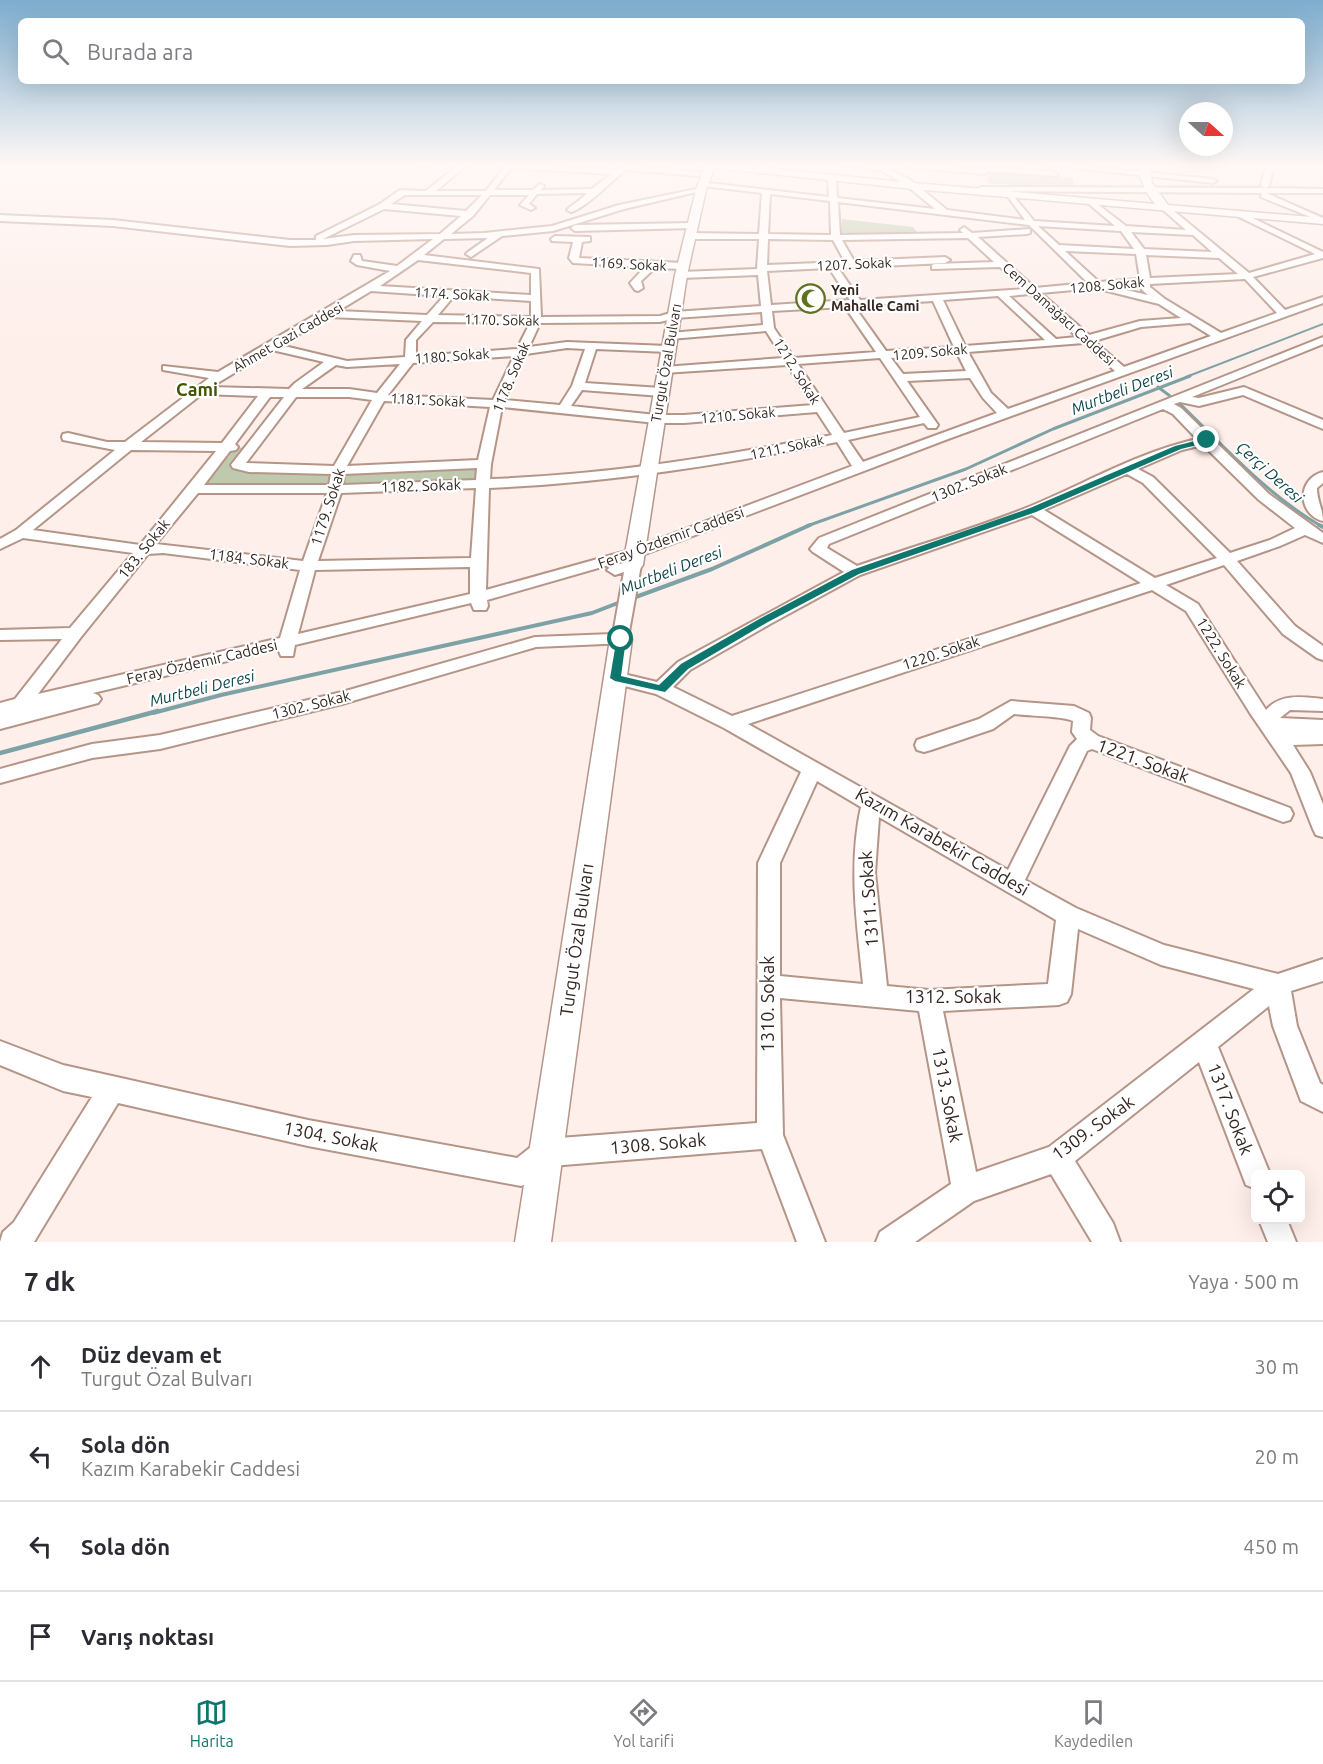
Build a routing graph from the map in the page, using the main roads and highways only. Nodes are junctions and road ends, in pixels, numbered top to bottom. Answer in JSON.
{"nodes":[{"id":1,"x":693,"y":222,"type":"edge"},
{"id":2,"x":634,"y":559,"type":"road end"},
{"id":3,"x":621,"y":639,"type":"road end"},
{"id":4,"x":533,"y":1242,"type":"edge"}],
"edges":[{"from":1,"to":2,"type":"main road","name":"Turgut Özal Bulvarı"},
{"from":3,"to":4,"type":"main road","name":"Turgut Özal Bulvarı"}]}
